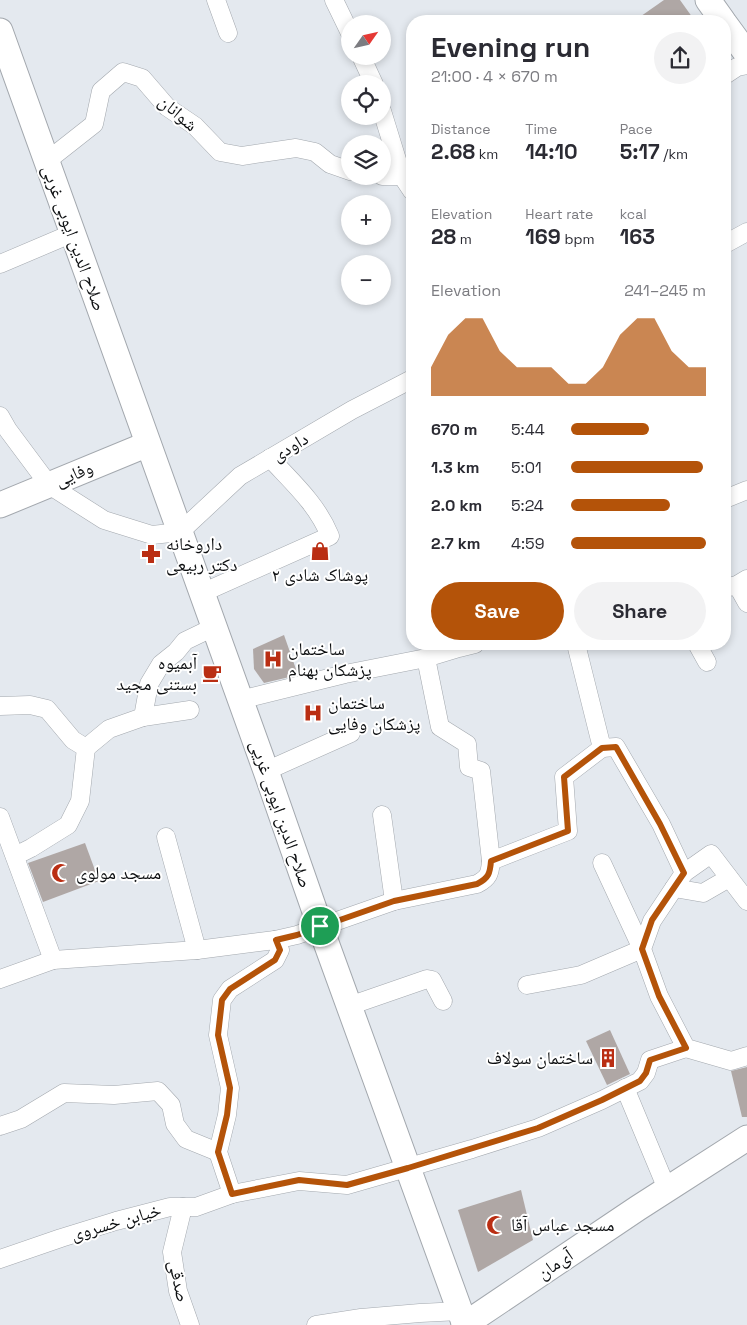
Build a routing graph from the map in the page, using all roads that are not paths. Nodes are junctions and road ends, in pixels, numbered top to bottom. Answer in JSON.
{"nodes":[{"id":1,"x":216,"y":0,"type":"edge"},
{"id":2,"x":334,"y":0,"type":"edge"},
{"id":3,"x":708,"y":0,"type":"edge"},
{"id":4,"x":341,"y":15,"type":"edge"},
{"id":5,"x":719,"y":15,"type":"edge"},
{"id":6,"x":0,"y":31,"type":"edge"},
{"id":7,"x":731,"y":32,"type":"edge"},
{"id":8,"x":228,"y":33,"type":"dead end"},
{"id":9,"x":747,"y":54,"type":"edge"},
{"id":10,"x":747,"y":65,"type":"edge"},
{"id":11,"x":731,"y":71,"type":"edge"},
{"id":12,"x":386,"y":125,"type":"edge"},
{"id":13,"x":47,"y":161,"type":"junction"},
{"id":14,"x":341,"y":168,"type":"edge"},
{"id":15,"x":391,"y":176,"type":"edge"},
{"id":16,"x":402,"y":176,"type":"junction"},
{"id":17,"x":406,"y":182,"type":"edge"},
{"id":18,"x":747,"y":232,"type":"edge"},
{"id":19,"x":73,"y":233,"type":"junction"},
{"id":20,"x":731,"y":241,"type":"edge"},
{"id":21,"x":0,"y":264,"type":"edge"},
{"id":22,"x":406,"y":382,"type":"edge"},
{"id":23,"x":0,"y":416,"type":"edge"},
{"id":24,"x":148,"y":444,"type":"junction"},
{"id":25,"x":270,"y":458,"type":"junction"},
{"id":26,"x":49,"y":485,"type":"junction"},
{"id":27,"x":747,"y":490,"type":"edge"},
{"id":28,"x":731,"y":497,"type":"edge"},
{"id":29,"x":0,"y":505,"type":"edge"},
{"id":30,"x":180,"y":532,"type":"junction"},
{"id":31,"x":736,"y":584,"type":"edge"},
{"id":32,"x":202,"y":593,"type":"junction"},
{"id":33,"x":747,"y":603,"type":"edge"},
{"id":34,"x":214,"y":627,"type":"junction"},
{"id":35,"x":449,"y":650,"type":"edge"},
{"id":36,"x":578,"y":650,"type":"edge"},
{"id":37,"x":700,"y":650,"type":"edge"},
{"id":38,"x":426,"y":658,"type":"junction"},
{"id":39,"x":707,"y":662,"type":"dead end"},
{"id":40,"x":240,"y":700,"type":"junction"},
{"id":41,"x":0,"y":706,"type":"edge"},
{"id":42,"x":190,"y":710,"type":"dead end"},
{"id":43,"x":144,"y":717,"type":"junction"},
{"id":44,"x":351,"y":733,"type":"dead end"},
{"id":45,"x":86,"y":748,"type":"junction"},
{"id":46,"x":602,"y":748,"type":"junction"},
{"id":47,"x":266,"y":771,"type":"junction"},
{"id":48,"x":382,"y":815,"type":"dead end"},
{"id":49,"x":0,"y":817,"type":"edge"},
{"id":50,"x":166,"y":837,"type":"dead end"},
{"id":51,"x":15,"y":856,"type":"junction"},
{"id":52,"x":491,"y":861,"type":"junction"},
{"id":53,"x":602,"y":863,"type":"dead end"},
{"id":54,"x":684,"y":873,"type":"junction"},
{"id":55,"x":729,"y":878,"type":"junction"},
{"id":56,"x":674,"y":888,"type":"junction"},
{"id":57,"x":394,"y":901,"type":"junction"},
{"id":58,"x":747,"y":901,"type":"edge"},
{"id":59,"x":320,"y":926,"type":"junction"},
{"id":60,"x":276,"y":940,"type":"junction"},
{"id":61,"x":642,"y":949,"type":"junction"},
{"id":62,"x":197,"y":950,"type":"junction"},
{"id":63,"x":53,"y":960,"type":"junction"},
{"id":64,"x":0,"y":979,"type":"edge"},
{"id":65,"x":527,"y":985,"type":"dead end"},
{"id":66,"x":443,"y":1001,"type":"dead end"},
{"id":67,"x":349,"y":1006,"type":"junction"},
{"id":68,"x":686,"y":1048,"type":"junction"},
{"id":69,"x":747,"y":1056,"type":"edge"},
{"id":70,"x":625,"y":1088,"type":"junction"},
{"id":71,"x":0,"y":1126,"type":"edge"},
{"id":72,"x":747,"y":1138,"type":"edge"},
{"id":73,"x":218,"y":1152,"type":"junction"},
{"id":74,"x":408,"y":1168,"type":"junction"},
{"id":75,"x":667,"y":1190,"type":"junction"},
{"id":76,"x":232,"y":1194,"type":"junction"},
{"id":77,"x":183,"y":1207,"type":"junction"},
{"id":78,"x":0,"y":1259,"type":"edge"},
{"id":79,"x":463,"y":1321,"type":"edge"},
{"id":80,"x":190,"y":1325,"type":"edge"},
{"id":81,"x":316,"y":1325,"type":"edge"}],
"edges":[{"from":1,"to":8,"type":"street"},
{"from":2,"to":4,"type":"street"},
{"from":3,"to":5,"type":"street"},
{"from":6,"to":13,"type":"street","name":"صلاح الدین ایوبی غربی"},
{"from":7,"to":9,"type":"street"},
{"from":10,"to":11,"type":"street"},
{"from":12,"to":16,"type":"street"},
{"from":13,"to":14,"type":"street","name":"شوانان"},
{"from":13,"to":19,"type":"street","name":"صلاح الدین ایوبی غربی"},
{"from":15,"to":16,"type":"street"},
{"from":16,"to":17,"type":"street"},
{"from":18,"to":20,"type":"street"},
{"from":19,"to":21,"type":"street"},
{"from":19,"to":24,"type":"street","name":"صلاح الدین ایوبی غربی"},
{"from":22,"to":25,"type":"street","name":"داودی"},
{"from":23,"to":26,"type":"street"},
{"from":24,"to":26,"type":"street","name":"وفایی"},
{"from":24,"to":30,"type":"street","name":"صلاح الدین ایوبی غریی"},
{"from":25,"to":30,"type":"street","name":"داودی"},
{"from":25,"to":32,"type":"street"},
{"from":26,"to":29,"type":"street","name":"وفایی"},
{"from":26,"to":30,"type":"street"},
{"from":27,"to":28,"type":"street"},
{"from":30,"to":32,"type":"street","name":"صلاح الدین ایوبی غریی"},
{"from":31,"to":33,"type":"street"},
{"from":32,"to":34,"type":"street","name":"صلاح الدین ایوبی غریی"},
{"from":34,"to":40,"type":"street","name":"صلاح الدین ایوبی غریی"},
{"from":34,"to":43,"type":"street"},
{"from":35,"to":38,"type":"street"},
{"from":36,"to":46,"type":"street"},
{"from":37,"to":39,"type":"street"},
{"from":38,"to":40,"type":"street"},
{"from":38,"to":52,"type":"street"},
{"from":40,"to":47,"type":"street","name":"صلاح الدین ایوبی غریی"},
{"from":41,"to":45,"type":"street"},
{"from":42,"to":43,"type":"street"},
{"from":43,"to":45,"type":"street"},
{"from":44,"to":47,"type":"street"},
{"from":45,"to":51,"type":"street"},
{"from":46,"to":52,"type":"street"},
{"from":46,"to":54,"type":"street"},
{"from":47,"to":59,"type":"street","name":"صلاح الدین ایوبی غریی"},
{"from":48,"to":57,"type":"street"},
{"from":49,"to":51,"type":"street"},
{"from":50,"to":62,"type":"street"},
{"from":51,"to":63,"type":"street"},
{"from":52,"to":57,"type":"street"},
{"from":53,"to":61,"type":"street"},
{"from":54,"to":55,"type":"street"},
{"from":54,"to":56,"type":"street"},
{"from":55,"to":56,"type":"street"},
{"from":55,"to":58,"type":"street"},
{"from":56,"to":61,"type":"street"},
{"from":57,"to":59,"type":"street"},
{"from":59,"to":60,"type":"street"},
{"from":59,"to":67,"type":"street","name":"صلاح الدین ایوبی غریی"},
{"from":60,"to":62,"type":"street"},
{"from":60,"to":73,"type":"street"},
{"from":61,"to":65,"type":"street"},
{"from":61,"to":68,"type":"street"},
{"from":62,"to":63,"type":"street"},
{"from":63,"to":64,"type":"street"},
{"from":66,"to":67,"type":"street"},
{"from":67,"to":74,"type":"street","name":"صلاح الدین ایوبی غریی"},
{"from":68,"to":69,"type":"street"},
{"from":68,"to":70,"type":"street","name":"خیابن خسروی"},
{"from":70,"to":74,"type":"street","name":"خیابن خسروی"},
{"from":70,"to":75,"type":"street"},
{"from":71,"to":73,"type":"street"},
{"from":72,"to":75,"type":"street","name":"آی‌مان"},
{"from":73,"to":76,"type":"street"},
{"from":74,"to":76,"type":"street","name":"خیابن خسروی"},
{"from":74,"to":79,"type":"street","name":"صلاح الدین ایوبی غریی"},
{"from":75,"to":79,"type":"street","name":"آی‌مان"},
{"from":76,"to":77,"type":"street","name":"خیابن خسروی"},
{"from":77,"to":78,"type":"street","name":"خیابن خسروی"},
{"from":77,"to":80,"type":"street","name":"صدقی"},
{"from":79,"to":81,"type":"street"}]}
